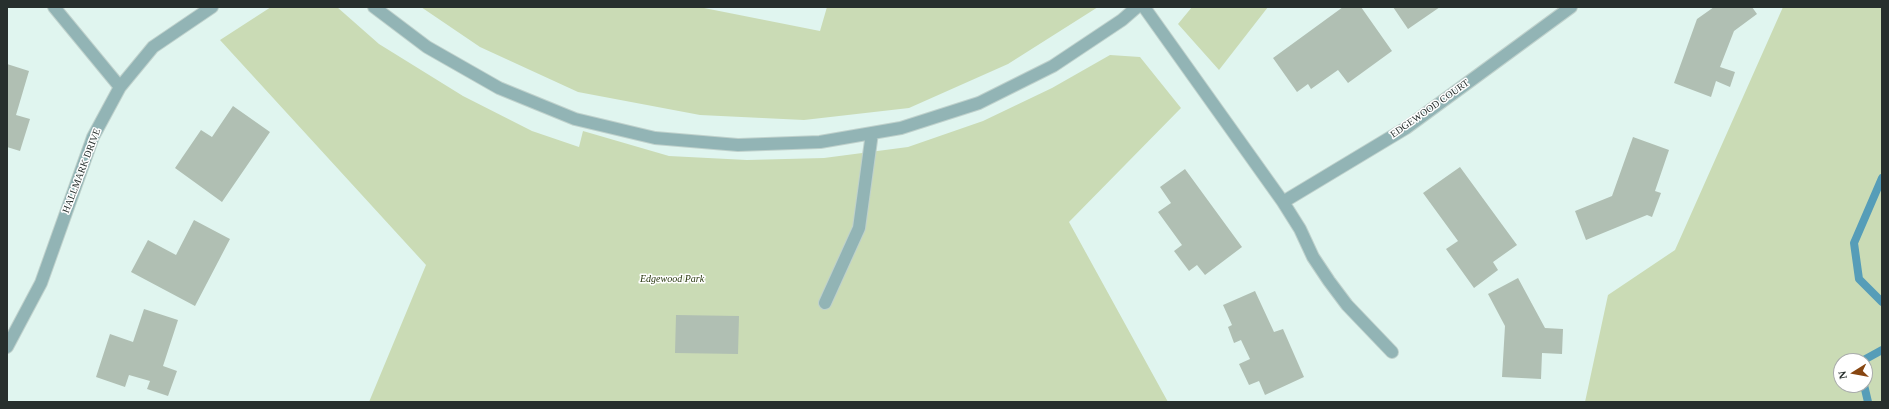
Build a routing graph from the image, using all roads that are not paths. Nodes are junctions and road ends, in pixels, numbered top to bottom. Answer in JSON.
{"nodes":[{"id":1,"x":54,"y":7,"type":"edge"},
{"id":2,"x":212,"y":7,"type":"edge"},
{"id":3,"x":374,"y":7,"type":"edge"},
{"id":4,"x":1137,"y":7,"type":"edge"},
{"id":5,"x":1144,"y":7,"type":"edge"},
{"id":6,"x":1571,"y":7,"type":"edge"},
{"id":7,"x":120,"y":87,"type":"junction"},
{"id":8,"x":872,"y":133,"type":"junction"},
{"id":9,"x":1283,"y":202,"type":"junction"},
{"id":10,"x":825,"y":303,"type":"dead end"},
{"id":11,"x":7,"y":347,"type":"edge"},
{"id":12,"x":1392,"y":352,"type":"dead end"}],
"edges":[{"from":1,"to":7,"type":"street"},
{"from":2,"to":7,"type":"street","name":"HALLMARK DRIVE"},
{"from":3,"to":8,"type":"street"},
{"from":4,"to":8,"type":"street"},
{"from":5,"to":9,"type":"street"},
{"from":6,"to":9,"type":"street","name":"EDGEWOOD COURT"},
{"from":7,"to":11,"type":"street","name":"HALLMARK DRIVE"},
{"from":8,"to":10,"type":"street"},
{"from":9,"to":12,"type":"street"}]}
